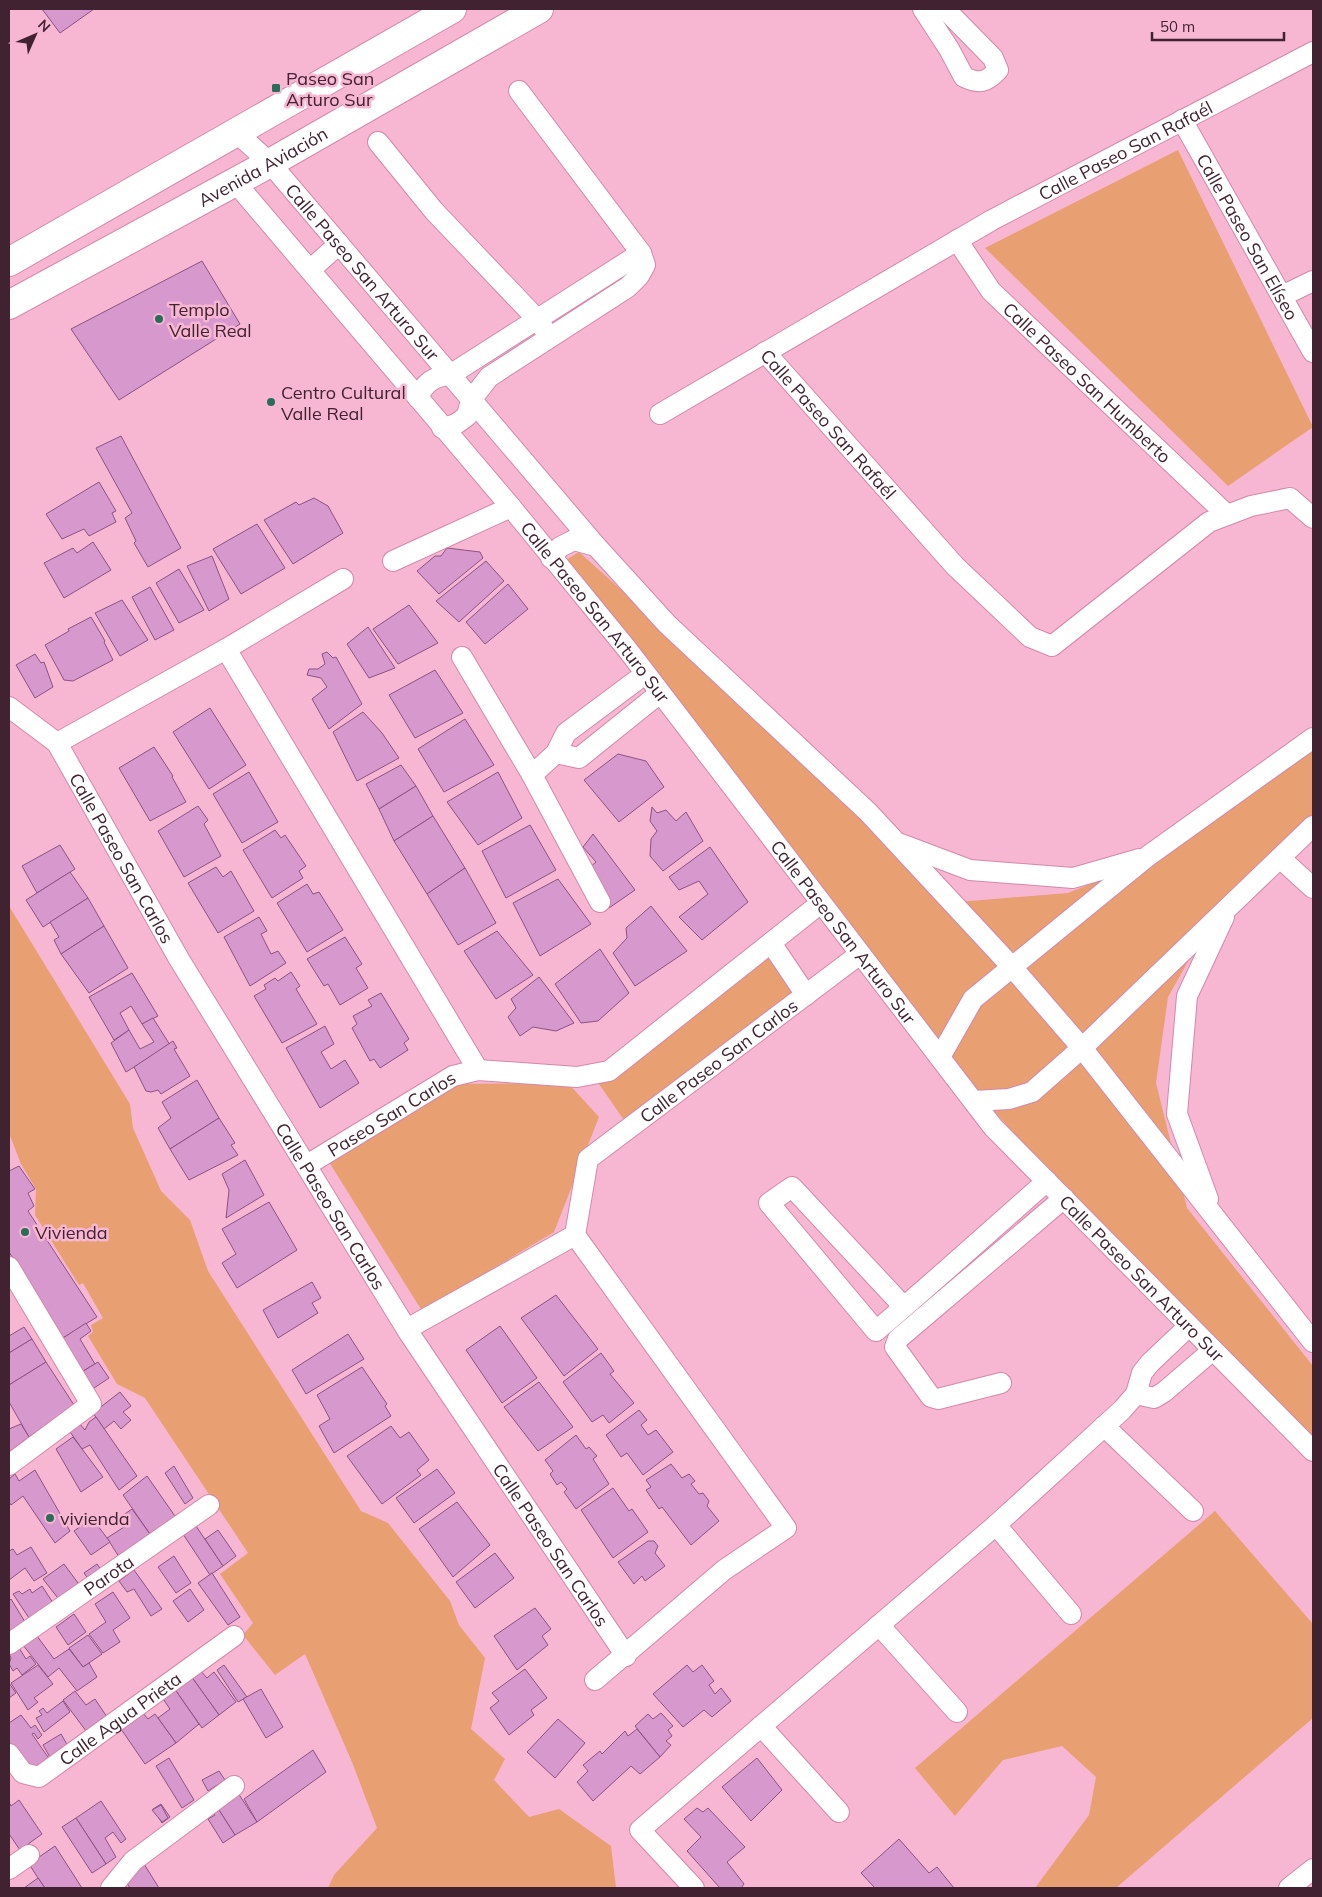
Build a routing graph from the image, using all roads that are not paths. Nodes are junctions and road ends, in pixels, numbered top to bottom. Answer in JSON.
{"nodes":[{"id":1,"x":452,"y":9,"type":"edge"},
{"id":2,"x":539,"y":9,"type":"edge"},
{"id":3,"x":923,"y":9,"type":"edge"},
{"id":4,"x":945,"y":9,"type":"edge"},
{"id":5,"x":1313,"y":52,"type":"edge"},
{"id":6,"x":519,"y":92,"type":"dead end"},
{"id":7,"x":1182,"y":120,"type":"junction"},
{"id":8,"x":236,"y":132,"type":"junction"},
{"id":9,"x":378,"y":142,"type":"dead end"},
{"id":10,"x":270,"y":163,"type":"junction"},
{"id":11,"x":234,"y":182,"type":"junction"},
{"id":12,"x":957,"y":240,"type":"junction"},
{"id":13,"x":339,"y":244,"type":"junction"},
{"id":14,"x":641,"y":253,"type":"junction"},
{"id":15,"x":9,"y":262,"type":"edge"},
{"id":16,"x":310,"y":270,"type":"junction"},
{"id":17,"x":1313,"y":282,"type":"edge"},
{"id":18,"x":1282,"y":296,"type":"junction"},
{"id":19,"x":9,"y":305,"type":"edge"},
{"id":20,"x":537,"y":319,"type":"junction"},
{"id":21,"x":549,"y":337,"type":"junction"},
{"id":22,"x":765,"y":352,"type":"junction"},
{"id":23,"x":1313,"y":352,"type":"edge"},
{"id":24,"x":450,"y":375,"type":"junction"},
{"id":25,"x":418,"y":398,"type":"junction"},
{"id":26,"x":472,"y":400,"type":"junction"},
{"id":27,"x":660,"y":414,"type":"dead end"},
{"id":28,"x":442,"y":428,"type":"junction"},
{"id":29,"x":511,"y":507,"type":"junction"},
{"id":30,"x":1227,"y":515,"type":"junction"},
{"id":31,"x":1313,"y":518,"type":"edge"},
{"id":32,"x":596,"y":546,"type":"junction"},
{"id":33,"x":551,"y":558,"type":"junction"},
{"id":34,"x":393,"y":561,"type":"dead end"},
{"id":35,"x":343,"y":579,"type":"dead end"},
{"id":36,"x":226,"y":649,"type":"junction"},
{"id":37,"x":462,"y":657,"type":"dead end"},
{"id":38,"x":645,"y":674,"type":"junction"},
{"id":39,"x":660,"y":693,"type":"junction"},
{"id":40,"x":9,"y":708,"type":"edge"},
{"id":41,"x":1313,"y":738,"type":"edge"},
{"id":42,"x":57,"y":743,"type":"junction"},
{"id":43,"x":556,"y":753,"type":"junction"},
{"id":44,"x":532,"y":775,"type":"junction"},
{"id":45,"x":1309,"y":838,"type":"edge"},
{"id":46,"x":896,"y":842,"type":"junction"},
{"id":47,"x":1148,"y":856,"type":"junction"},
{"id":48,"x":1280,"y":858,"type":"junction"},
{"id":49,"x":1313,"y":888,"type":"edge"},
{"id":50,"x":600,"y":902,"type":"dead end"},
{"id":51,"x":821,"y":903,"type":"junction"},
{"id":52,"x":1229,"y":907,"type":"junction"},
{"id":53,"x":771,"y":943,"type":"junction"},
{"id":54,"x":860,"y":954,"type":"junction"},
{"id":55,"x":1012,"y":967,"type":"junction"},
{"id":56,"x":806,"y":995,"type":"junction"},
{"id":57,"x":1082,"y":1048,"type":"junction"},
{"id":58,"x":940,"y":1057,"type":"junction"},
{"id":59,"x":478,"y":1070,"type":"junction"},
{"id":60,"x":974,"y":1101,"type":"junction"},
{"id":61,"x":307,"y":1165,"type":"junction"},
{"id":62,"x":1047,"y":1181,"type":"junction"},
{"id":63,"x":1064,"y":1198,"type":"junction"},
{"id":64,"x":1214,"y":1215,"type":"junction"},
{"id":65,"x":575,"y":1235,"type":"junction"},
{"id":66,"x":9,"y":1267,"type":"edge"},
{"id":67,"x":904,"y":1307,"type":"junction"},
{"id":68,"x":1189,"y":1326,"type":"junction"},
{"id":69,"x":407,"y":1329,"type":"junction"},
{"id":70,"x":1313,"y":1342,"type":"edge"},
{"id":71,"x":1214,"y":1350,"type":"junction"},
{"id":72,"x":1001,"y":1383,"type":"dead end"},
{"id":73,"x":1136,"y":1394,"type":"junction"},
{"id":74,"x":1104,"y":1426,"type":"junction"},
{"id":75,"x":1313,"y":1451,"type":"edge"},
{"id":76,"x":9,"y":1465,"type":"edge"},
{"id":77,"x":209,"y":1505,"type":"dead end"},
{"id":78,"x":1193,"y":1511,"type":"dead end"},
{"id":79,"x":996,"y":1525,"type":"junction"},
{"id":80,"x":1072,"y":1614,"type":"dead end"},
{"id":81,"x":879,"y":1625,"type":"junction"},
{"id":82,"x":234,"y":1636,"type":"dead end"},
{"id":83,"x":9,"y":1644,"type":"edge"},
{"id":84,"x":626,"y":1656,"type":"junction"},
{"id":85,"x":595,"y":1680,"type":"dead end"},
{"id":86,"x":956,"y":1712,"type":"dead end"},
{"id":87,"x":761,"y":1726,"type":"junction"},
{"id":88,"x":9,"y":1754,"type":"edge"},
{"id":89,"x":234,"y":1786,"type":"dead end"},
{"id":90,"x":839,"y":1812,"type":"dead end"},
{"id":91,"x":29,"y":1856,"type":"dead end"},
{"id":92,"x":9,"y":1869,"type":"edge"},
{"id":93,"x":1313,"y":1869,"type":"edge"},
{"id":94,"x":111,"y":1888,"type":"edge"},
{"id":95,"x":694,"y":1888,"type":"edge"},
{"id":96,"x":1288,"y":1888,"type":"edge"}],
"edges":[{"from":1,"to":8,"type":"main road"},
{"from":2,"to":10,"type":"main road","name":"Avenida Aviación"},
{"from":3,"to":4,"type":"street"},
{"from":5,"to":7,"type":"street","name":"Calle Paseo San Rafaél"},
{"from":6,"to":14,"type":"street"},
{"from":7,"to":12,"type":"street","name":"Calle Paseo San Rafaél"},
{"from":7,"to":18,"type":"street","name":"Calle Paseo San Elíseo"},
{"from":8,"to":10,"type":"street","name":"Calle Paseo San Arturo Sur"},
{"from":8,"to":15,"type":"main road"},
{"from":9,"to":20,"type":"street"},
{"from":10,"to":11,"type":"main road","name":"Avenida Aviación"},
{"from":10,"to":13,"type":"street","name":"Calle Paseo San Arturo Sur"},
{"from":11,"to":16,"type":"street","name":"Calle Paseo San Arturo Sur"},
{"from":11,"to":19,"type":"main road","name":"Avenida Aviación"},
{"from":12,"to":22,"type":"street","name":"Calle Paseo San Rafaél"},
{"from":12,"to":30,"type":"street","name":"Calle Paseo San Humberto"},
{"from":13,"to":16,"type":"street"},
{"from":13,"to":24,"type":"street","name":"Calle Paseo San Arturo Sur"},
{"from":14,"to":20,"type":"street"},
{"from":14,"to":21,"type":"street"},
{"from":16,"to":25,"type":"street","name":"Calle Paseo San Arturo Sur"},
{"from":17,"to":18,"type":"street"},
{"from":18,"to":23,"type":"street","name":"Calle Paseo San Elíseo"},
{"from":20,"to":21,"type":"street"},
{"from":20,"to":24,"type":"street"},
{"from":21,"to":26,"type":"street"},
{"from":22,"to":27,"type":"street"},
{"from":22,"to":30,"type":"street","name":"Calle Paseo San Rafaél"},
{"from":24,"to":25,"type":"street"},
{"from":24,"to":26,"type":"street","name":"Calle Paseo San Arturo Sur"},
{"from":25,"to":28,"type":"street","name":"Calle Paseo San Arturo Sur"},
{"from":26,"to":28,"type":"street"},
{"from":26,"to":32,"type":"street","name":"Calle Paseo San Arturo Sur"},
{"from":28,"to":29,"type":"street","name":"Calle Paseo San Arturo Sur"},
{"from":29,"to":33,"type":"street","name":"Calle Paseo San Arturo Sur"},
{"from":29,"to":34,"type":"street"},
{"from":30,"to":31,"type":"street","name":"Calle Paseo San Rafaél"},
{"from":32,"to":33,"type":"street"},
{"from":32,"to":46,"type":"street","name":"Calle Paseo San Arturo Sur"},
{"from":33,"to":38,"type":"street","name":"Calle Paseo San Arturo Sur"},
{"from":35,"to":36,"type":"street"},
{"from":36,"to":42,"type":"street"},
{"from":36,"to":59,"type":"street"},
{"from":37,"to":44,"type":"street"},
{"from":38,"to":39,"type":"street","name":"Calle Paseo San Arturo Sur"},
{"from":38,"to":43,"type":"street"},
{"from":39,"to":43,"type":"street"},
{"from":39,"to":51,"type":"street","name":"Calle Paseo San Arturo Sur"},
{"from":40,"to":42,"type":"street","name":"Calle Paseo San Carlos"},
{"from":41,"to":47,"type":"street"},
{"from":42,"to":61,"type":"street","name":"Calle Paseo San Carlos"},
{"from":43,"to":44,"type":"street"},
{"from":44,"to":50,"type":"street"},
{"from":45,"to":48,"type":"street"},
{"from":46,"to":47,"type":"street"},
{"from":46,"to":55,"type":"street","name":"Calle Paseo San Arturo Sur"},
{"from":47,"to":55,"type":"street"},
{"from":48,"to":49,"type":"street"},
{"from":48,"to":52,"type":"street"},
{"from":51,"to":53,"type":"street"},
{"from":51,"to":54,"type":"street","name":"Calle Paseo San Arturo Sur"},
{"from":52,"to":57,"type":"street"},
{"from":52,"to":64,"type":"street"},
{"from":53,"to":56,"type":"street"},
{"from":53,"to":59,"type":"street"},
{"from":54,"to":56,"type":"street","name":"Calle Paseo San Carlos"},
{"from":54,"to":58,"type":"street","name":"Calle Paseo San Arturo Sur"},
{"from":55,"to":57,"type":"street","name":"Calle Paseo San Arturo Sur"},
{"from":55,"to":58,"type":"street"},
{"from":56,"to":65,"type":"street","name":"Calle Paseo San Carlos"},
{"from":57,"to":60,"type":"street"},
{"from":57,"to":64,"type":"street","name":"Calle Paseo San Arturo Sur"},
{"from":58,"to":60,"type":"street","name":"Calle Paseo San Arturo Sur"},
{"from":59,"to":61,"type":"street","name":"Paseo San Carlos"},
{"from":60,"to":62,"type":"street","name":"Calle Paseo San Arturo Sur"},
{"from":61,"to":69,"type":"street","name":"Calle Paseo San Carlos"},
{"from":62,"to":63,"type":"street","name":"Calle Paseo San Arturo Sur"},
{"from":62,"to":67,"type":"street"},
{"from":63,"to":68,"type":"street","name":"Calle Paseo San Arturo Sur"},
{"from":63,"to":72,"type":"street"},
{"from":64,"to":70,"type":"street","name":"Calle Paseo San Arturo Sur"},
{"from":65,"to":69,"type":"street"},
{"from":65,"to":84,"type":"street"},
{"from":66,"to":76,"type":"street"},
{"from":67,"to":67,"type":"street"},
{"from":68,"to":71,"type":"street","name":"Calle Paseo San Arturo Sur"},
{"from":68,"to":73,"type":"street"},
{"from":69,"to":84,"type":"street","name":"Calle Paseo San Carlos"},
{"from":71,"to":73,"type":"street"},
{"from":71,"to":75,"type":"street","name":"Calle Paseo San Arturo Sur"},
{"from":73,"to":74,"type":"street"},
{"from":74,"to":78,"type":"street"},
{"from":74,"to":79,"type":"street"},
{"from":77,"to":83,"type":"street","name":"Parota"},
{"from":79,"to":80,"type":"street"},
{"from":79,"to":81,"type":"street"},
{"from":81,"to":86,"type":"street"},
{"from":81,"to":87,"type":"street"},
{"from":82,"to":88,"type":"street","name":"Calle Agua Prieta"},
{"from":84,"to":85,"type":"street"},
{"from":87,"to":90,"type":"street"},
{"from":87,"to":95,"type":"street"},
{"from":89,"to":94,"type":"street"},
{"from":91,"to":92,"type":"street"},
{"from":93,"to":96,"type":"street"}]}
